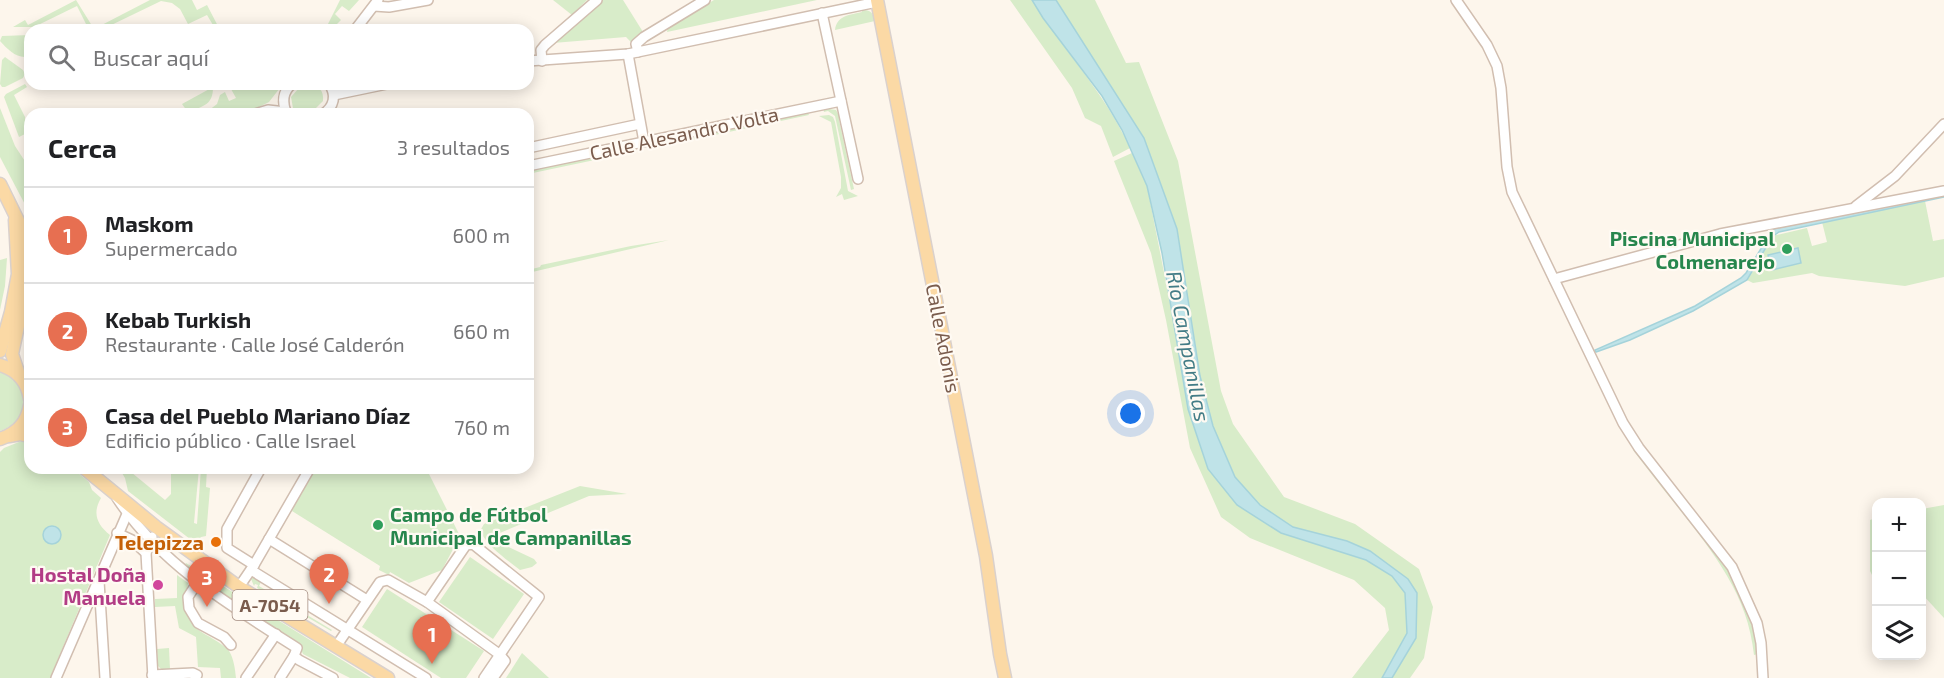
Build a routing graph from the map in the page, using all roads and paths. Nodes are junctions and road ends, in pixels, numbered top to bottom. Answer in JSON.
{"nodes":[{"id":1,"x":428,"y":0,"type":"edge"},
{"id":2,"x":597,"y":0,"type":"edge"},
{"id":3,"x":705,"y":0,"type":"edge"},
{"id":4,"x":1456,"y":0,"type":"edge"},
{"id":5,"x":877,"y":1,"type":"edge"},
{"id":6,"x":376,"y":3,"type":"edge"},
{"id":7,"x":822,"y":13,"type":"junction"},
{"id":8,"x":360,"y":24,"type":"edge"},
{"id":9,"x":633,"y":53,"type":"junction"},
{"id":10,"x":534,"y":61,"type":"edge"},
{"id":11,"x":542,"y":61,"type":"junction"},
{"id":12,"x":287,"y":90,"type":"edge"},
{"id":13,"x":332,"y":90,"type":"edge"},
{"id":14,"x":360,"y":90,"type":"edge"},
{"id":15,"x":334,"y":96,"type":"junction"},
{"id":16,"x":841,"y":101,"type":"junction"},
{"id":17,"x":285,"y":108,"type":"edge"},
{"id":18,"x":330,"y":108,"type":"edge"},
{"id":19,"x":640,"y":124,"type":"junction"},
{"id":20,"x":1944,"y":124,"type":"edge"},
{"id":21,"x":644,"y":142,"type":"junction"},
{"id":22,"x":534,"y":146,"type":"edge"},
{"id":23,"x":534,"y":165,"type":"edge"},
{"id":24,"x":858,"y":179,"type":"dead end"},
{"id":25,"x":0,"y":184,"type":"edge"},
{"id":26,"x":1944,"y":191,"type":"edge"},
{"id":27,"x":1854,"y":208,"type":"junction"},
{"id":28,"x":24,"y":237,"type":"edge"},
{"id":29,"x":24,"y":245,"type":"edge"},
{"id":30,"x":1554,"y":279,"type":"junction"},
{"id":31,"x":24,"y":298,"type":"edge"},
{"id":32,"x":0,"y":351,"type":"edge"},
{"id":33,"x":0,"y":365,"type":"edge"},
{"id":34,"x":24,"y":373,"type":"edge"},
{"id":35,"x":24,"y":375,"type":"edge"},
{"id":36,"x":24,"y":423,"type":"edge"},
{"id":37,"x":24,"y":435,"type":"edge"},
{"id":38,"x":2,"y":438,"type":"edge"},
{"id":39,"x":91,"y":474,"type":"edge"},
{"id":40,"x":258,"y":474,"type":"edge"},
{"id":41,"x":307,"y":474,"type":"edge"},
{"id":42,"x":112,"y":491,"type":"junction"},
{"id":43,"x":127,"y":514,"type":"junction"},
{"id":44,"x":156,"y":527,"type":"junction"},
{"id":45,"x":117,"y":533,"type":"junction"},
{"id":46,"x":269,"y":540,"type":"junction"},
{"id":47,"x":150,"y":541,"type":"junction"},
{"id":48,"x":146,"y":553,"type":"junction"},
{"id":49,"x":253,"y":568,"type":"junction"},
{"id":50,"x":99,"y":578,"type":"junction"},
{"id":51,"x":197,"y":583,"type":"junction"},
{"id":52,"x":239,"y":587,"type":"junction"},
{"id":53,"x":366,"y":600,"type":"junction"},
{"id":54,"x":427,"y":602,"type":"junction"},
{"id":55,"x":347,"y":629,"type":"junction"},
{"id":56,"x":276,"y":634,"type":"junction"},
{"id":57,"x":231,"y":645,"type":"dead end"},
{"id":58,"x":337,"y":645,"type":"junction"},
{"id":59,"x":499,"y":654,"type":"junction"},
{"id":60,"x":294,"y":656,"type":"junction"},
{"id":61,"x":152,"y":676,"type":"edge"},
{"id":62,"x":58,"y":677,"type":"edge"},
{"id":63,"x":330,"y":677,"type":"edge"},
{"id":64,"x":105,"y":678,"type":"edge"},
{"id":65,"x":195,"y":678,"type":"edge"},
{"id":66,"x":246,"y":678,"type":"edge"},
{"id":67,"x":280,"y":678,"type":"edge"},
{"id":68,"x":388,"y":678,"type":"edge"},
{"id":69,"x":426,"y":678,"type":"edge"},
{"id":70,"x":484,"y":678,"type":"edge"},
{"id":71,"x":493,"y":678,"type":"edge"},
{"id":72,"x":1005,"y":678,"type":"edge"},
{"id":73,"x":1763,"y":678,"type":"edge"}],
"edges":[{"from":1,"to":6,"type":"street"},
{"from":2,"to":11,"type":"street"},
{"from":3,"to":9,"type":"street"},
{"from":4,"to":30,"type":"street"},
{"from":5,"to":7,"type":"street"},
{"from":5,"to":72,"type":"main road","name":"Calle Adonis"},
{"from":6,"to":8,"type":"street"},
{"from":7,"to":9,"type":"street"},
{"from":7,"to":16,"type":"street"},
{"from":9,"to":11,"type":"street"},
{"from":9,"to":19,"type":"street"},
{"from":10,"to":11,"type":"street"},
{"from":12,"to":17,"type":"street"},
{"from":13,"to":15,"type":"street"},
{"from":14,"to":15,"type":"street"},
{"from":15,"to":18,"type":"street"},
{"from":16,"to":21,"type":"street","name":"Calle Alesandro Volta"},
{"from":16,"to":24,"type":"street"},
{"from":19,"to":21,"type":"street"},
{"from":19,"to":22,"type":"street","name":"Calle Alesandro Volta"},
{"from":20,"to":27,"type":"street"},
{"from":21,"to":23,"type":"street","name":"Calle Alesandro Volta"},
{"from":25,"to":28,"type":"main road"},
{"from":26,"to":27,"type":"street"},
{"from":27,"to":30,"type":"street"},
{"from":29,"to":32,"type":"main road"},
{"from":30,"to":73,"type":"street"},
{"from":31,"to":34,"type":"main road"},
{"from":33,"to":35,"type":"main road"},
{"from":36,"to":38,"type":"main road"},
{"from":37,"to":38,"type":"main road"},
{"from":39,"to":42,"type":"main road","number":"A-7054"},
{"from":40,"to":49,"type":"street"},
{"from":41,"to":46,"type":"street"},
{"from":42,"to":43,"type":"street"},
{"from":42,"to":44,"type":"main road","number":"A-7054"},
{"from":43,"to":45,"type":"street"},
{"from":43,"to":47,"type":"street"},
{"from":44,"to":47,"type":"street"},
{"from":44,"to":52,"type":"main road","number":"A-7054"},
{"from":45,"to":48,"type":"street"},
{"from":45,"to":50,"type":"street"},
{"from":46,"to":49,"type":"street"},
{"from":46,"to":53,"type":"street"},
{"from":47,"to":48,"type":"street"},
{"from":47,"to":51,"type":"street"},
{"from":48,"to":61,"type":"street"},
{"from":49,"to":52,"type":"street"},
{"from":49,"to":55,"type":"street"},
{"from":50,"to":62,"type":"street"},
{"from":50,"to":64,"type":"street"},
{"from":51,"to":56,"type":"street"},
{"from":51,"to":57,"type":"street"},
{"from":52,"to":58,"type":"main road","number":"A-7054"},
{"from":53,"to":54,"type":"street"},
{"from":53,"to":55,"type":"street"},
{"from":54,"to":59,"type":"street"},
{"from":54,"to":59,"type":"street"},
{"from":55,"to":58,"type":"street"},
{"from":55,"to":69,"type":"street"},
{"from":56,"to":60,"type":"street"},
{"from":56,"to":66,"type":"street"},
{"from":58,"to":68,"type":"main road","number":"A-7054"},
{"from":59,"to":70,"type":"street"},
{"from":59,"to":71,"type":"street"},
{"from":60,"to":63,"type":"street"},
{"from":60,"to":67,"type":"street"},
{"from":61,"to":65,"type":"street"}]}
